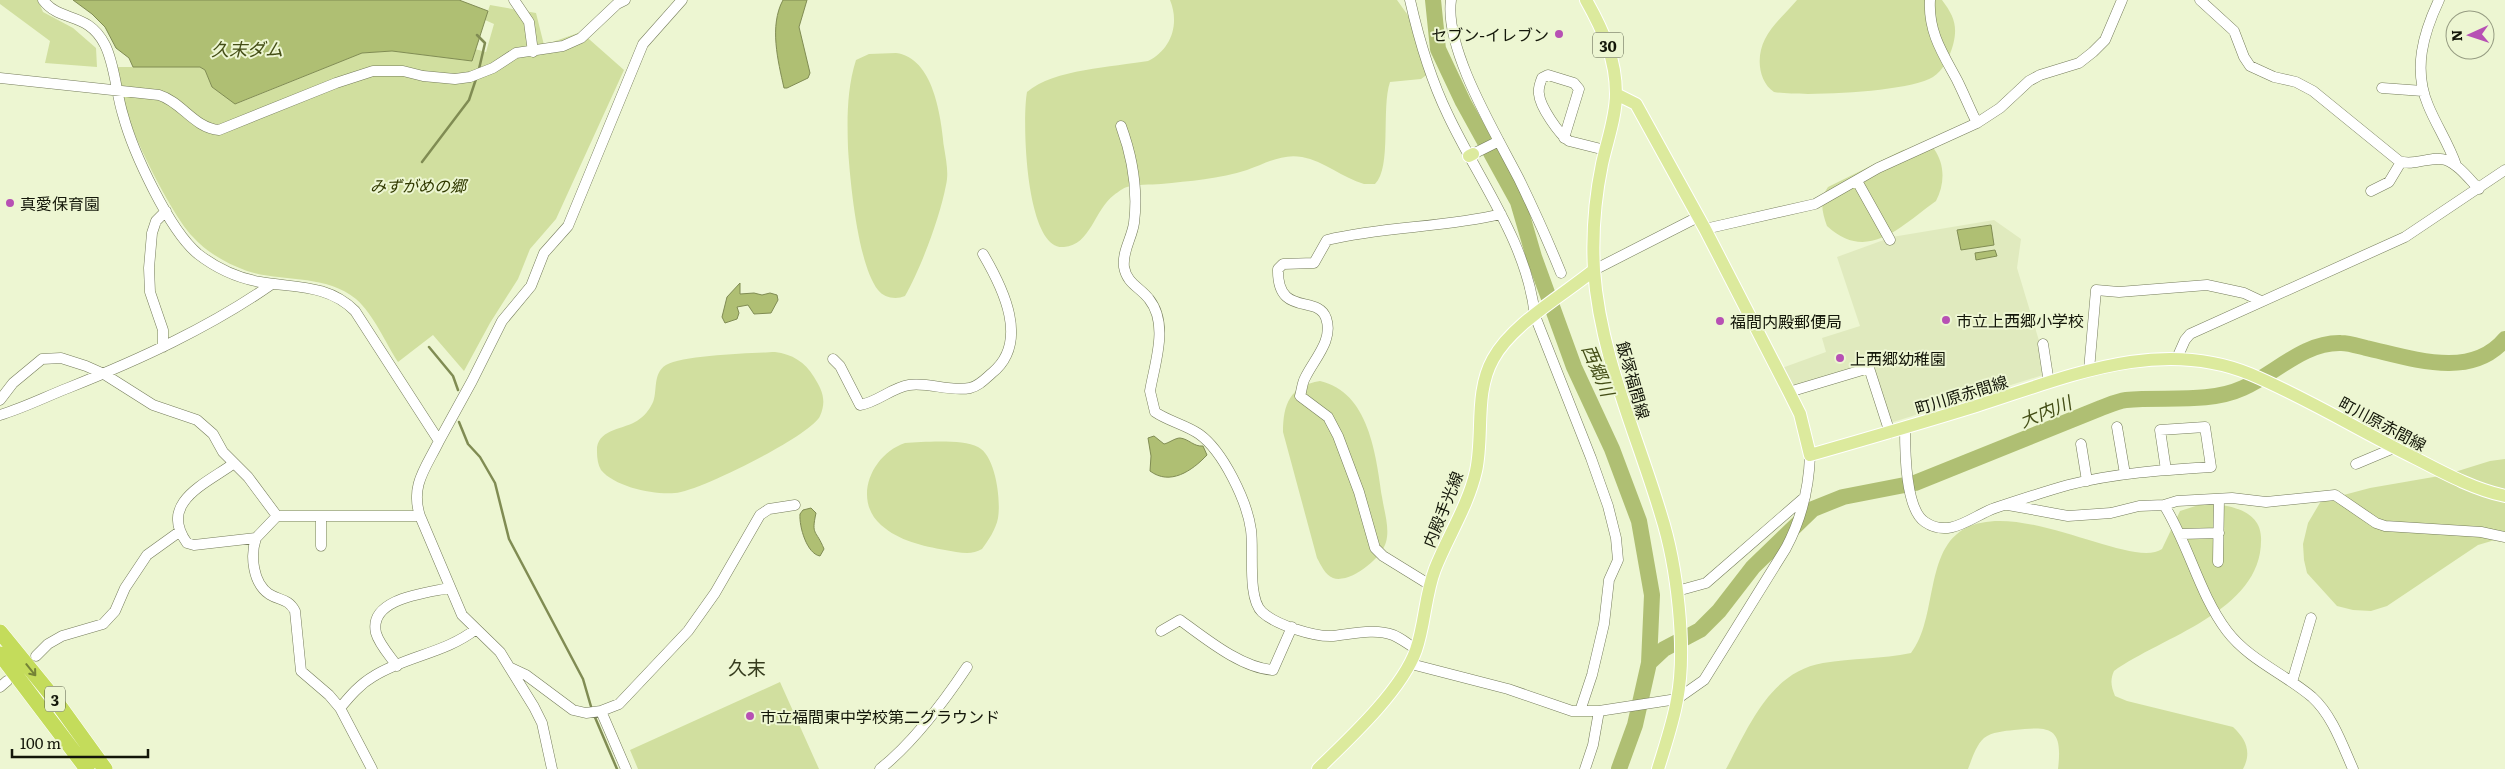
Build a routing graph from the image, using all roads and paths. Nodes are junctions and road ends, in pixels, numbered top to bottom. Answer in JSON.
{"nodes":[{"id":1,"x":43,"y":0,"type":"edge"},
{"id":2,"x":514,"y":0,"type":"edge"},
{"id":3,"x":626,"y":0,"type":"edge"},
{"id":4,"x":1410,"y":0,"type":"edge"},
{"id":5,"x":1452,"y":0,"type":"edge"},
{"id":6,"x":1586,"y":0,"type":"edge"},
{"id":7,"x":1930,"y":0,"type":"edge"},
{"id":8,"x":2122,"y":0,"type":"edge"},
{"id":9,"x":2200,"y":0,"type":"edge"},
{"id":10,"x":2439,"y":0,"type":"edge"},
{"id":11,"x":677,"y":2,"type":"edge"},
{"id":12,"x":533,"y":52,"type":"junction"},
{"id":13,"x":0,"y":78,"type":"edge"},
{"id":14,"x":2382,"y":88,"type":"dead end"},
{"id":15,"x":116,"y":90,"type":"junction"},
{"id":16,"x":2423,"y":91,"type":"junction"},
{"id":17,"x":1616,"y":94,"type":"junction"},
{"id":18,"x":1976,"y":123,"type":"junction"},
{"id":19,"x":1121,"y":126,"type":"dead end"},
{"id":20,"x":1564,"y":138,"type":"junction"},
{"id":21,"x":1497,"y":142,"type":"junction"},
{"id":22,"x":1605,"y":150,"type":"junction"},
{"id":23,"x":1471,"y":155,"type":"junction"},
{"id":24,"x":2400,"y":162,"type":"junction"},
{"id":25,"x":2456,"y":165,"type":"junction"},
{"id":26,"x":2505,"y":170,"type":"edge"},
{"id":27,"x":1857,"y":181,"type":"junction"},
{"id":28,"x":2479,"y":189,"type":"junction"},
{"id":29,"x":2371,"y":191,"type":"dead end"},
{"id":30,"x":166,"y":211,"type":"junction"},
{"id":31,"x":1501,"y":214,"type":"junction"},
{"id":32,"x":1698,"y":217,"type":"junction"},
{"id":33,"x":1705,"y":229,"type":"junction"},
{"id":34,"x":1890,"y":240,"type":"dead end"},
{"id":35,"x":983,"y":254,"type":"dead end"},
{"id":36,"x":1594,"y":270,"type":"junction"},
{"id":37,"x":1560,"y":273,"type":"dead end"},
{"id":38,"x":272,"y":284,"type":"junction"},
{"id":39,"x":2261,"y":301,"type":"junction"},
{"id":40,"x":1536,"y":315,"type":"junction"},
{"id":41,"x":2044,"y":344,"type":"dead end"},
{"id":42,"x":163,"y":347,"type":"junction"},
{"id":43,"x":2177,"y":358,"type":"junction"},
{"id":44,"x":833,"y":359,"type":"dead end"},
{"id":45,"x":2089,"y":370,"type":"junction"},
{"id":46,"x":104,"y":374,"type":"junction"},
{"id":47,"x":2049,"y":383,"type":"junction"},
{"id":48,"x":1789,"y":392,"type":"junction"},
{"id":49,"x":0,"y":400,"type":"edge"},
{"id":50,"x":0,"y":415,"type":"edge"},
{"id":51,"x":2117,"y":427,"type":"dead end"},
{"id":52,"x":1905,"y":428,"type":"junction"},
{"id":53,"x":1890,"y":433,"type":"junction"},
{"id":54,"x":439,"y":441,"type":"junction"},
{"id":55,"x":2081,"y":444,"type":"dead end"},
{"id":56,"x":2394,"y":448,"type":"junction"},
{"id":57,"x":1810,"y":454,"type":"junction"},
{"id":58,"x":234,"y":464,"type":"junction"},
{"id":59,"x":2356,"y":464,"type":"dead end"},
{"id":60,"x":2166,"y":470,"type":"junction"},
{"id":61,"x":2125,"y":474,"type":"junction"},
{"id":62,"x":2087,"y":481,"type":"junction"},
{"id":63,"x":1806,"y":496,"type":"junction"},
{"id":64,"x":2505,"y":496,"type":"edge"},
{"id":65,"x":2219,"y":499,"type":"junction"},
{"id":66,"x":795,"y":505,"type":"dead end"},
{"id":67,"x":2008,"y":505,"type":"junction"},
{"id":68,"x":2164,"y":505,"type":"junction"},
{"id":69,"x":277,"y":516,"type":"junction"},
{"id":70,"x":321,"y":516,"type":"junction"},
{"id":71,"x":420,"y":516,"type":"junction"},
{"id":72,"x":178,"y":532,"type":"junction"},
{"id":73,"x":2218,"y":533,"type":"junction"},
{"id":74,"x":2180,"y":534,"type":"junction"},
{"id":75,"x":2505,"y":537,"type":"edge"},
{"id":76,"x":256,"y":538,"type":"junction"},
{"id":77,"x":321,"y":546,"type":"dead end"},
{"id":78,"x":2218,"y":562,"type":"dead end"},
{"id":79,"x":1430,"y":585,"type":"junction"},
{"id":80,"x":449,"y":588,"type":"junction"},
{"id":81,"x":1677,"y":591,"type":"junction"},
{"id":82,"x":2311,"y":618,"type":"dead end"},
{"id":83,"x":1292,"y":627,"type":"junction"},
{"id":84,"x":476,"y":629,"type":"junction"},
{"id":85,"x":1161,"y":630,"type":"dead end"},
{"id":86,"x":0,"y":632,"type":"edge"},
{"id":87,"x":1416,"y":649,"type":"junction"},
{"id":88,"x":0,"y":654,"type":"edge"},
{"id":89,"x":36,"y":656,"type":"dead end"},
{"id":90,"x":1410,"y":664,"type":"junction"},
{"id":91,"x":396,"y":666,"type":"junction"},
{"id":92,"x":967,"y":667,"type":"dead end"},
{"id":93,"x":511,"y":668,"type":"junction"},
{"id":94,"x":2292,"y":682,"type":"junction"},
{"id":95,"x":1677,"y":699,"type":"junction"},
{"id":96,"x":340,"y":708,"type":"junction"},
{"id":97,"x":601,"y":711,"type":"junction"},
{"id":98,"x":1604,"y":711,"type":"junction"},
{"id":99,"x":1580,"y":712,"type":"junction"},
{"id":100,"x":87,"y":769,"type":"edge"},
{"id":101,"x":105,"y":769,"type":"edge"},
{"id":102,"x":372,"y":769,"type":"edge"},
{"id":103,"x":552,"y":769,"type":"edge"},
{"id":104,"x":626,"y":769,"type":"edge"},
{"id":105,"x":880,"y":769,"type":"edge"},
{"id":106,"x":1318,"y":769,"type":"edge"},
{"id":107,"x":1585,"y":769,"type":"edge"},
{"id":108,"x":1658,"y":769,"type":"edge"},
{"id":109,"x":2353,"y":769,"type":"edge"}],
"edges":[{"from":1,"to":15,"type":"street"},
{"from":2,"to":12,"type":"street"},
{"from":3,"to":12,"type":"street"},
{"from":4,"to":23,"type":"street"},
{"from":5,"to":21,"type":"street"},
{"from":6,"to":17,"type":"main road","name":"飯塚福間線","number":"30"},
{"from":7,"to":18,"type":"street"},
{"from":8,"to":18,"type":"street"},
{"from":9,"to":24,"type":"street"},
{"from":10,"to":16,"type":"street"},
{"from":11,"to":54,"type":"street"},
{"from":12,"to":15,"type":"street"},
{"from":13,"to":15,"type":"street"},
{"from":14,"to":16,"type":"street"},
{"from":15,"to":30,"type":"street"},
{"from":16,"to":25,"type":"street"},
{"from":17,"to":22,"type":"main road","name":"飯塚福間線","number":"30"},
{"from":17,"to":32,"type":"main road"},
{"from":18,"to":27,"type":"street"},
{"from":19,"to":83,"type":"street"},
{"from":20,"to":20,"type":"street"},
{"from":20,"to":22,"type":"street"},
{"from":21,"to":23,"type":"street"},
{"from":21,"to":37,"type":"street"},
{"from":22,"to":36,"type":"main road","name":"飯塚福間線","number":"30"},
{"from":23,"to":31,"type":"street"},
{"from":24,"to":25,"type":"street"},
{"from":24,"to":29,"type":"street"},
{"from":25,"to":28,"type":"street"},
{"from":26,"to":28,"type":"street"},
{"from":27,"to":33,"type":"street"},
{"from":27,"to":34,"type":"street"},
{"from":28,"to":39,"type":"street"},
{"from":30,"to":38,"type":"street"},
{"from":30,"to":42,"type":"street"},
{"from":31,"to":40,"type":"street"},
{"from":31,"to":79,"type":"street"},
{"from":32,"to":33,"type":"main road"},
{"from":32,"to":36,"type":"street"},
{"from":33,"to":48,"type":"main road"},
{"from":35,"to":44,"type":"street"},
{"from":36,"to":40,"type":"main road","name":"内殿手光線"},
{"from":36,"to":81,"type":"main road","name":"飯塚福間線","number":"30"},
{"from":38,"to":42,"type":"street"},
{"from":38,"to":54,"type":"street"},
{"from":39,"to":43,"type":"street"},
{"from":39,"to":45,"type":"street"},
{"from":40,"to":79,"type":"main road","name":"内殿手光線"},
{"from":40,"to":99,"type":"street"},
{"from":41,"to":47,"type":"street"},
{"from":42,"to":46,"type":"street"},
{"from":43,"to":45,"type":"main road","name":"町川原赤間線"},
{"from":43,"to":56,"type":"main road","name":"町川原赤間線"},
{"from":45,"to":47,"type":"main road","name":"町川原赤間線"},
{"from":46,"to":49,"type":"street"},
{"from":46,"to":50,"type":"street"},
{"from":46,"to":58,"type":"street"},
{"from":47,"to":52,"type":"main road","name":"町川原赤間線"},
{"from":48,"to":53,"type":"street"},
{"from":48,"to":57,"type":"main road"},
{"from":51,"to":61,"type":"street"},
{"from":52,"to":53,"type":"main road","name":"町川原赤間線"},
{"from":52,"to":67,"type":"street"},
{"from":53,"to":57,"type":"main road","name":"町川原赤間線"},
{"from":54,"to":71,"type":"street"},
{"from":55,"to":62,"type":"street"},
{"from":56,"to":59,"type":"street"},
{"from":56,"to":64,"type":"main road","name":"町川原赤間線"},
{"from":57,"to":63,"type":"street"},
{"from":58,"to":69,"type":"street"},
{"from":58,"to":72,"type":"street"},
{"from":60,"to":60,"type":"street"},
{"from":60,"to":61,"type":"street"},
{"from":61,"to":62,"type":"street"},
{"from":62,"to":67,"type":"street"},
{"from":63,"to":81,"type":"street"},
{"from":63,"to":95,"type":"street"},
{"from":65,"to":68,"type":"street"},
{"from":65,"to":73,"type":"street"},
{"from":65,"to":75,"type":"street"},
{"from":66,"to":97,"type":"street"},
{"from":67,"to":68,"type":"street"},
{"from":68,"to":74,"type":"street"},
{"from":69,"to":70,"type":"street"},
{"from":69,"to":76,"type":"street"},
{"from":70,"to":71,"type":"street"},
{"from":70,"to":77,"type":"street"},
{"from":71,"to":80,"type":"street"},
{"from":72,"to":76,"type":"street"},
{"from":72,"to":89,"type":"street"},
{"from":73,"to":74,"type":"street"},
{"from":73,"to":78,"type":"street"},
{"from":74,"to":94,"type":"street"},
{"from":76,"to":96,"type":"street"},
{"from":79,"to":87,"type":"main road","name":"内殿手光線"},
{"from":80,"to":84,"type":"street"},
{"from":80,"to":91,"type":"street"},
{"from":81,"to":95,"type":"main road","name":"飯塚福間線","number":"30"},
{"from":82,"to":94,"type":"street"},
{"from":83,"to":85,"type":"street"},
{"from":83,"to":87,"type":"street"},
{"from":84,"to":91,"type":"street"},
{"from":84,"to":93,"type":"street"},
{"from":86,"to":101,"type":"highway","number":"3","one_way":true},
{"from":87,"to":90,"type":"main road","name":"内殿手光線"},
{"from":88,"to":100,"type":"highway","number":"3"},
{"from":90,"to":99,"type":"street"},
{"from":90,"to":106,"type":"main road","name":"内殿手光線"},
{"from":91,"to":96,"type":"street"},
{"from":92,"to":105,"type":"street"},
{"from":93,"to":97,"type":"street"},
{"from":93,"to":103,"type":"street"},
{"from":94,"to":109,"type":"street"},
{"from":95,"to":98,"type":"street"},
{"from":95,"to":108,"type":"main road","name":"飯塚福間線","number":"30"},
{"from":96,"to":102,"type":"street"},
{"from":97,"to":104,"type":"street"},
{"from":98,"to":99,"type":"street"},
{"from":98,"to":107,"type":"street"}]}
